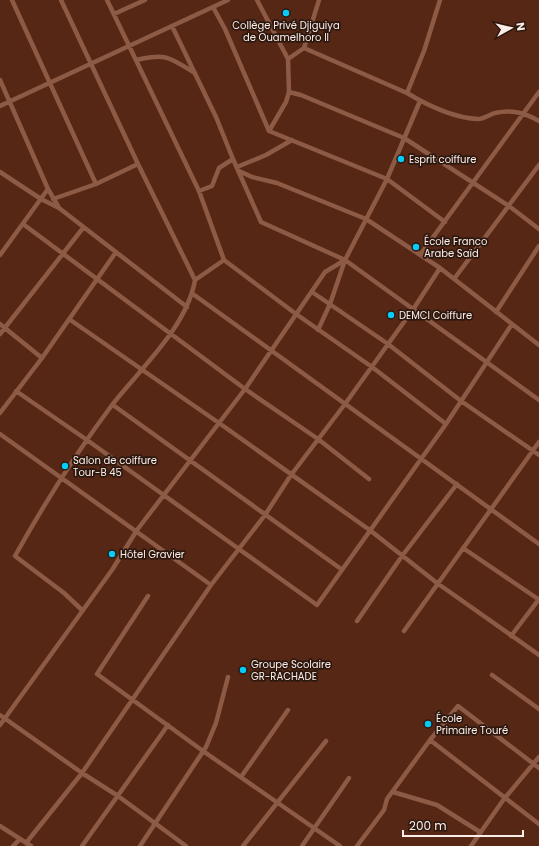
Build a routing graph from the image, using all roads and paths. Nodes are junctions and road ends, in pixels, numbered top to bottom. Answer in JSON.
{"nodes":[{"id":1,"x":12,"y":0,"type":"edge"},
{"id":2,"x":62,"y":0,"type":"edge"},
{"id":3,"x":107,"y":0,"type":"edge"},
{"id":4,"x":145,"y":0,"type":"edge"},
{"id":5,"x":228,"y":0,"type":"edge"},
{"id":6,"x":256,"y":0,"type":"edge"},
{"id":7,"x":318,"y":0,"type":"edge"},
{"id":8,"x":440,"y":0,"type":"edge"},
{"id":9,"x":213,"y":8,"type":"junction"},
{"id":10,"x":114,"y":14,"type":"junction"},
{"id":11,"x":172,"y":26,"type":"junction"},
{"id":12,"x":129,"y":45,"type":"junction"},
{"id":13,"x":304,"y":48,"type":"junction"},
{"id":14,"x":288,"y":59,"type":"junction"},
{"id":15,"x":136,"y":60,"type":"junction"},
{"id":16,"x":92,"y":63,"type":"junction"},
{"id":17,"x":196,"y":74,"type":"junction"},
{"id":18,"x":0,"y":80,"type":"edge"},
{"id":19,"x":50,"y":83,"type":"junction"},
{"id":20,"x":289,"y":92,"type":"junction"},
{"id":21,"x":539,"y":92,"type":"edge"},
{"id":22,"x":407,"y":93,"type":"junction"},
{"id":23,"x":10,"y":101,"type":"junction"},
{"id":24,"x":420,"y":101,"type":"junction"},
{"id":25,"x":0,"y":106,"type":"edge"},
{"id":26,"x":524,"y":113,"type":"junction"},
{"id":27,"x":539,"y":121,"type":"edge"},
{"id":28,"x":270,"y":131,"type":"junction"},
{"id":29,"x":404,"y":138,"type":"junction"},
{"id":30,"x":292,"y":140,"type":"junction"},
{"id":31,"x":232,"y":159,"type":"junction"},
{"id":32,"x":138,"y":164,"type":"junction"},
{"id":33,"x":539,"y":165,"type":"edge"},
{"id":34,"x":238,"y":169,"type":"junction"},
{"id":35,"x":0,"y":172,"type":"edge"},
{"id":36,"x":387,"y":179,"type":"junction"},
{"id":37,"x":474,"y":182,"type":"junction"},
{"id":38,"x":96,"y":184,"type":"junction"},
{"id":39,"x":48,"y":189,"type":"junction"},
{"id":40,"x":199,"y":191,"type":"junction"},
{"id":41,"x":41,"y":199,"type":"junction"},
{"id":42,"x":53,"y":199,"type":"junction"},
{"id":43,"x":509,"y":206,"type":"junction"},
{"id":44,"x":59,"y":208,"type":"junction"},
{"id":45,"x":366,"y":219,"type":"junction"},
{"id":46,"x":445,"y":222,"type":"junction"},
{"id":47,"x":22,"y":224,"type":"junction"},
{"id":48,"x":83,"y":228,"type":"junction"},
{"id":49,"x":539,"y":229,"type":"edge"},
{"id":50,"x":539,"y":246,"type":"edge"},
{"id":51,"x":116,"y":252,"type":"junction"},
{"id":52,"x":62,"y":253,"type":"junction"},
{"id":53,"x":0,"y":255,"type":"edge"},
{"id":54,"x":420,"y":255,"type":"junction"},
{"id":55,"x":224,"y":260,"type":"junction"},
{"id":56,"x":345,"y":260,"type":"junction"},
{"id":57,"x":440,"y":268,"type":"junction"},
{"id":58,"x":97,"y":279,"type":"junction"},
{"id":59,"x":454,"y":279,"type":"junction"},
{"id":60,"x":196,"y":280,"type":"junction"},
{"id":61,"x":312,"y":292,"type":"junction"},
{"id":62,"x":193,"y":294,"type":"junction"},
{"id":63,"x":330,"y":304,"type":"junction"},
{"id":64,"x":187,"y":307,"type":"junction"},
{"id":65,"x":414,"y":308,"type":"junction"},
{"id":66,"x":496,"y":312,"type":"junction"},
{"id":67,"x":296,"y":314,"type":"junction"},
{"id":68,"x":69,"y":319,"type":"junction"},
{"id":69,"x":0,"y":324,"type":"edge"},
{"id":70,"x":512,"y":324,"type":"junction"},
{"id":71,"x":4,"y":328,"type":"junction"},
{"id":72,"x":318,"y":330,"type":"junction"},
{"id":73,"x":170,"y":333,"type":"junction"},
{"id":74,"x":0,"y":334,"type":"edge"},
{"id":75,"x":388,"y":344,"type":"junction"},
{"id":76,"x":539,"y":345,"type":"edge"},
{"id":77,"x":271,"y":351,"type":"junction"},
{"id":78,"x":42,"y":358,"type":"junction"},
{"id":79,"x":488,"y":361,"type":"junction"},
{"id":80,"x":372,"y":367,"type":"junction"},
{"id":81,"x":143,"y":369,"type":"junction"},
{"id":82,"x":245,"y":389,"type":"junction"},
{"id":83,"x":16,"y":391,"type":"junction"},
{"id":84,"x":539,"y":400,"type":"edge"},
{"id":85,"x":461,"y":401,"type":"junction"},
{"id":86,"x":345,"y":404,"type":"junction"},
{"id":87,"x":113,"y":405,"type":"junction"},
{"id":88,"x":0,"y":413,"type":"edge"},
{"id":89,"x":219,"y":423,"type":"junction"},
{"id":90,"x":446,"y":424,"type":"junction"},
{"id":91,"x":0,"y":434,"type":"edge"},
{"id":92,"x":318,"y":439,"type":"junction"},
{"id":93,"x":87,"y":440,"type":"junction"},
{"id":94,"x":539,"y":442,"type":"edge"},
{"id":95,"x":533,"y":451,"type":"junction"},
{"id":96,"x":539,"y":455,"type":"edge"},
{"id":97,"x":422,"y":459,"type":"junction"},
{"id":98,"x":191,"y":460,"type":"junction"},
{"id":99,"x":291,"y":475,"type":"junction"},
{"id":100,"x":60,"y":477,"type":"junction"},
{"id":101,"x":369,"y":479,"type":"dead end"},
{"id":102,"x":457,"y":484,"type":"junction"},
{"id":103,"x":164,"y":495,"type":"junction"},
{"id":104,"x":492,"y":509,"type":"junction"},
{"id":105,"x":265,"y":515,"type":"junction"},
{"id":106,"x":137,"y":530,"type":"junction"},
{"id":107,"x":370,"y":531,"type":"junction"},
{"id":108,"x":539,"y":544,"type":"edge"},
{"id":109,"x":463,"y":548,"type":"junction"},
{"id":110,"x":239,"y":549,"type":"junction"},
{"id":111,"x":402,"y":556,"type":"junction"},
{"id":112,"x":341,"y":569,"type":"junction"},
{"id":113,"x":437,"y":584,"type":"junction"},
{"id":114,"x":211,"y":585,"type":"junction"},
{"id":115,"x":148,"y":596,"type":"dead end"},
{"id":116,"x":539,"y":599,"type":"edge"},
{"id":117,"x":82,"y":610,"type":"junction"},
{"id":118,"x":358,"y":621,"type":"dead end"},
{"id":119,"x":404,"y":632,"type":"dead end"},
{"id":120,"x":511,"y":636,"type":"junction"},
{"id":121,"x":539,"y":655,"type":"edge"},
{"id":122,"x":492,"y":676,"type":"dead end"},
{"id":123,"x":228,"y":677,"type":"dead end"},
{"id":124,"x":133,"y":700,"type":"junction"},
{"id":125,"x":539,"y":709,"type":"edge"},
{"id":126,"x":288,"y":710,"type":"dead end"},
{"id":127,"x":2,"y":717,"type":"edge"},
{"id":128,"x":0,"y":725,"type":"edge"},
{"id":129,"x":168,"y":725,"type":"junction"},
{"id":130,"x":430,"y":740,"type":"junction"},
{"id":131,"x":326,"y":741,"type":"dead end"},
{"id":132,"x":203,"y":751,"type":"junction"},
{"id":133,"x":539,"y":757,"type":"edge"},
{"id":134,"x":534,"y":765,"type":"junction"},
{"id":135,"x":539,"y":768,"type":"edge"},
{"id":136,"x":82,"y":773,"type":"junction"},
{"id":137,"x":241,"y":777,"type":"junction"},
{"id":138,"x":349,"y":778,"type":"dead end"},
{"id":139,"x":393,"y":792,"type":"junction"},
{"id":140,"x":118,"y":796,"type":"junction"},
{"id":141,"x":504,"y":799,"type":"junction"},
{"id":142,"x":277,"y":802,"type":"junction"},
{"id":143,"x":156,"y":824,"type":"junction"},
{"id":144,"x":539,"y":824,"type":"edge"},
{"id":145,"x":0,"y":826,"type":"edge"},
{"id":146,"x":315,"y":828,"type":"junction"},
{"id":147,"x":480,"y":832,"type":"junction"},
{"id":148,"x":20,"y":839,"type":"junction"},
{"id":149,"x":26,"y":843,"type":"junction"},
{"id":150,"x":13,"y":846,"type":"edge"},
{"id":151,"x":30,"y":846,"type":"edge"},
{"id":152,"x":82,"y":846,"type":"edge"},
{"id":153,"x":140,"y":846,"type":"edge"},
{"id":154,"x":186,"y":846,"type":"edge"},
{"id":155,"x":243,"y":846,"type":"edge"},
{"id":156,"x":302,"y":846,"type":"edge"},
{"id":157,"x":340,"y":846,"type":"edge"},
{"id":158,"x":357,"y":846,"type":"edge"},
{"id":159,"x":471,"y":846,"type":"edge"}],
"edges":[{"from":1,"to":19,"type":"street"},
{"from":2,"to":16,"type":"street"},
{"from":3,"to":10,"type":"street"},
{"from":4,"to":10,"type":"street"},
{"from":5,"to":9,"type":"street"},
{"from":6,"to":14,"type":"street"},
{"from":7,"to":13,"type":"street"},
{"from":8,"to":22,"type":"street"},
{"from":9,"to":11,"type":"street"},
{"from":9,"to":28,"type":"street"},
{"from":10,"to":12,"type":"street"},
{"from":11,"to":12,"type":"street"},
{"from":11,"to":17,"type":"street"},
{"from":12,"to":15,"type":"street"},
{"from":12,"to":16,"type":"street"},
{"from":13,"to":14,"type":"street"},
{"from":13,"to":22,"type":"street"},
{"from":14,"to":20,"type":"street"},
{"from":15,"to":17,"type":"street"},
{"from":15,"to":40,"type":"street"},
{"from":16,"to":19,"type":"street"},
{"from":16,"to":32,"type":"street"},
{"from":17,"to":31,"type":"street"},
{"from":18,"to":23,"type":"street"},
{"from":19,"to":23,"type":"street"},
{"from":19,"to":38,"type":"street"},
{"from":20,"to":28,"type":"street"},
{"from":20,"to":29,"type":"street"},
{"from":21,"to":26,"type":"street"},
{"from":22,"to":24,"type":"street"},
{"from":23,"to":25,"type":"street"},
{"from":23,"to":39,"type":"street"},
{"from":24,"to":26,"type":"street"},
{"from":24,"to":29,"type":"street"},
{"from":26,"to":27,"type":"street"},
{"from":26,"to":37,"type":"street"},
{"from":28,"to":30,"type":"street"},
{"from":29,"to":36,"type":"street"},
{"from":29,"to":37,"type":"street"},
{"from":30,"to":34,"type":"street"},
{"from":30,"to":36,"type":"street"},
{"from":31,"to":34,"type":"street"},
{"from":31,"to":40,"type":"street"},
{"from":32,"to":38,"type":"street"},
{"from":32,"to":60,"type":"street"},
{"from":33,"to":43,"type":"street"},
{"from":34,"to":45,"type":"street"},
{"from":34,"to":56,"type":"street"},
{"from":35,"to":41,"type":"street"},
{"from":36,"to":45,"type":"street"},
{"from":36,"to":46,"type":"street"},
{"from":37,"to":43,"type":"street"},
{"from":37,"to":46,"type":"street"},
{"from":38,"to":42,"type":"street"},
{"from":39,"to":41,"type":"street"},
{"from":39,"to":42,"type":"street"},
{"from":40,"to":55,"type":"street"},
{"from":41,"to":44,"type":"street"},
{"from":41,"to":47,"type":"street"},
{"from":42,"to":44,"type":"street"},
{"from":43,"to":49,"type":"street"},
{"from":43,"to":59,"type":"street"},
{"from":44,"to":48,"type":"street"},
{"from":45,"to":54,"type":"street"},
{"from":45,"to":56,"type":"street"},
{"from":46,"to":54,"type":"street"},
{"from":47,"to":52,"type":"street"},
{"from":47,"to":53,"type":"street"},
{"from":48,"to":51,"type":"street"},
{"from":48,"to":52,"type":"street"},
{"from":50,"to":66,"type":"street"},
{"from":51,"to":58,"type":"street"},
{"from":51,"to":64,"type":"street"},
{"from":52,"to":58,"type":"street"},
{"from":52,"to":71,"type":"street"},
{"from":54,"to":57,"type":"street"},
{"from":55,"to":60,"type":"street"},
{"from":55,"to":67,"type":"street"},
{"from":56,"to":61,"type":"street"},
{"from":56,"to":63,"type":"street"},
{"from":56,"to":65,"type":"street"},
{"from":57,"to":59,"type":"street"},
{"from":57,"to":65,"type":"street"},
{"from":58,"to":68,"type":"street"},
{"from":58,"to":73,"type":"street"},
{"from":59,"to":66,"type":"street"},
{"from":60,"to":62,"type":"street"},
{"from":61,"to":63,"type":"street"},
{"from":61,"to":67,"type":"street"},
{"from":62,"to":64,"type":"street"},
{"from":62,"to":77,"type":"street"},
{"from":63,"to":72,"type":"street"},
{"from":63,"to":75,"type":"street"},
{"from":64,"to":73,"type":"street"},
{"from":65,"to":75,"type":"street"},
{"from":65,"to":79,"type":"street"},
{"from":66,"to":70,"type":"street"},
{"from":67,"to":72,"type":"street"},
{"from":67,"to":77,"type":"street"},
{"from":68,"to":78,"type":"street"},
{"from":68,"to":81,"type":"street"},
{"from":69,"to":71,"type":"street"},
{"from":70,"to":76,"type":"street"},
{"from":70,"to":79,"type":"street"},
{"from":71,"to":74,"type":"street"},
{"from":71,"to":78,"type":"street"},
{"from":72,"to":80,"type":"street"},
{"from":73,"to":81,"type":"street"},
{"from":73,"to":82,"type":"street"},
{"from":75,"to":80,"type":"street"},
{"from":75,"to":85,"type":"street"},
{"from":77,"to":82,"type":"street"},
{"from":77,"to":86,"type":"street"},
{"from":78,"to":83,"type":"street"},
{"from":79,"to":84,"type":"street"},
{"from":79,"to":85,"type":"street"},
{"from":80,"to":86,"type":"street"},
{"from":80,"to":90,"type":"street"},
{"from":81,"to":87,"type":"street"},
{"from":81,"to":89,"type":"street"},
{"from":82,"to":89,"type":"street"},
{"from":82,"to":92,"type":"street"},
{"from":83,"to":88,"type":"street"},
{"from":83,"to":93,"type":"street"},
{"from":85,"to":90,"type":"street"},
{"from":85,"to":95,"type":"street"},
{"from":86,"to":92,"type":"street"},
{"from":86,"to":97,"type":"street"},
{"from":87,"to":93,"type":"street"},
{"from":87,"to":98,"type":"street"},
{"from":89,"to":98,"type":"street"},
{"from":89,"to":99,"type":"street"},
{"from":90,"to":97,"type":"street"},
{"from":91,"to":100,"type":"street"},
{"from":92,"to":99,"type":"street"},
{"from":92,"to":101,"type":"street"},
{"from":93,"to":100,"type":"street"},
{"from":93,"to":103,"type":"street"},
{"from":94,"to":95,"type":"street"},
{"from":95,"to":96,"type":"street"},
{"from":95,"to":104,"type":"street"},
{"from":97,"to":102,"type":"street"},
{"from":97,"to":107,"type":"street"},
{"from":98,"to":103,"type":"street"},
{"from":98,"to":105,"type":"street"},
{"from":99,"to":105,"type":"street"},
{"from":99,"to":107,"type":"street"},
{"from":100,"to":106,"type":"street"},
{"from":100,"to":117,"type":"street"},
{"from":102,"to":104,"type":"street"},
{"from":102,"to":111,"type":"street"},
{"from":103,"to":106,"type":"street"},
{"from":103,"to":110,"type":"street"},
{"from":104,"to":108,"type":"street"},
{"from":104,"to":109,"type":"street"},
{"from":105,"to":110,"type":"street"},
{"from":105,"to":112,"type":"street"},
{"from":106,"to":114,"type":"street"},
{"from":106,"to":117,"type":"street"},
{"from":107,"to":111,"type":"street"},
{"from":107,"to":112,"type":"street"},
{"from":109,"to":113,"type":"street"},
{"from":109,"to":116,"type":"street"},
{"from":110,"to":112,"type":"street"},
{"from":110,"to":114,"type":"street"},
{"from":111,"to":113,"type":"street"},
{"from":111,"to":118,"type":"street"},
{"from":113,"to":119,"type":"street"},
{"from":113,"to":120,"type":"street"},
{"from":114,"to":124,"type":"street"},
{"from":115,"to":124,"type":"street"},
{"from":116,"to":120,"type":"street"},
{"from":117,"to":127,"type":"street"},
{"from":120,"to":121,"type":"street"},
{"from":122,"to":125,"type":"street"},
{"from":123,"to":132,"type":"street"},
{"from":124,"to":129,"type":"street"},
{"from":124,"to":136,"type":"street"},
{"from":126,"to":137,"type":"street"},
{"from":127,"to":128,"type":"street"},
{"from":127,"to":136,"type":"street"},
{"from":129,"to":132,"type":"street"},
{"from":129,"to":140,"type":"street"},
{"from":130,"to":134,"type":"street"},
{"from":130,"to":139,"type":"street"},
{"from":130,"to":141,"type":"street"},
{"from":131,"to":142,"type":"street"},
{"from":132,"to":137,"type":"street"},
{"from":132,"to":143,"type":"street"},
{"from":133,"to":134,"type":"street"},
{"from":134,"to":135,"type":"street"},
{"from":134,"to":141,"type":"street"},
{"from":136,"to":140,"type":"street"},
{"from":136,"to":149,"type":"street"},
{"from":137,"to":142,"type":"street"},
{"from":138,"to":146,"type":"street"},
{"from":139,"to":147,"type":"street"},
{"from":139,"to":158,"type":"street"},
{"from":140,"to":143,"type":"street"},
{"from":140,"to":152,"type":"street"},
{"from":141,"to":144,"type":"street"},
{"from":141,"to":147,"type":"street"},
{"from":142,"to":146,"type":"street"},
{"from":142,"to":155,"type":"street"},
{"from":143,"to":153,"type":"street"},
{"from":143,"to":154,"type":"street"},
{"from":145,"to":148,"type":"street"},
{"from":146,"to":156,"type":"street"},
{"from":146,"to":157,"type":"street"},
{"from":147,"to":159,"type":"street"},
{"from":148,"to":149,"type":"street"},
{"from":148,"to":150,"type":"street"},
{"from":149,"to":151,"type":"street"}]}
